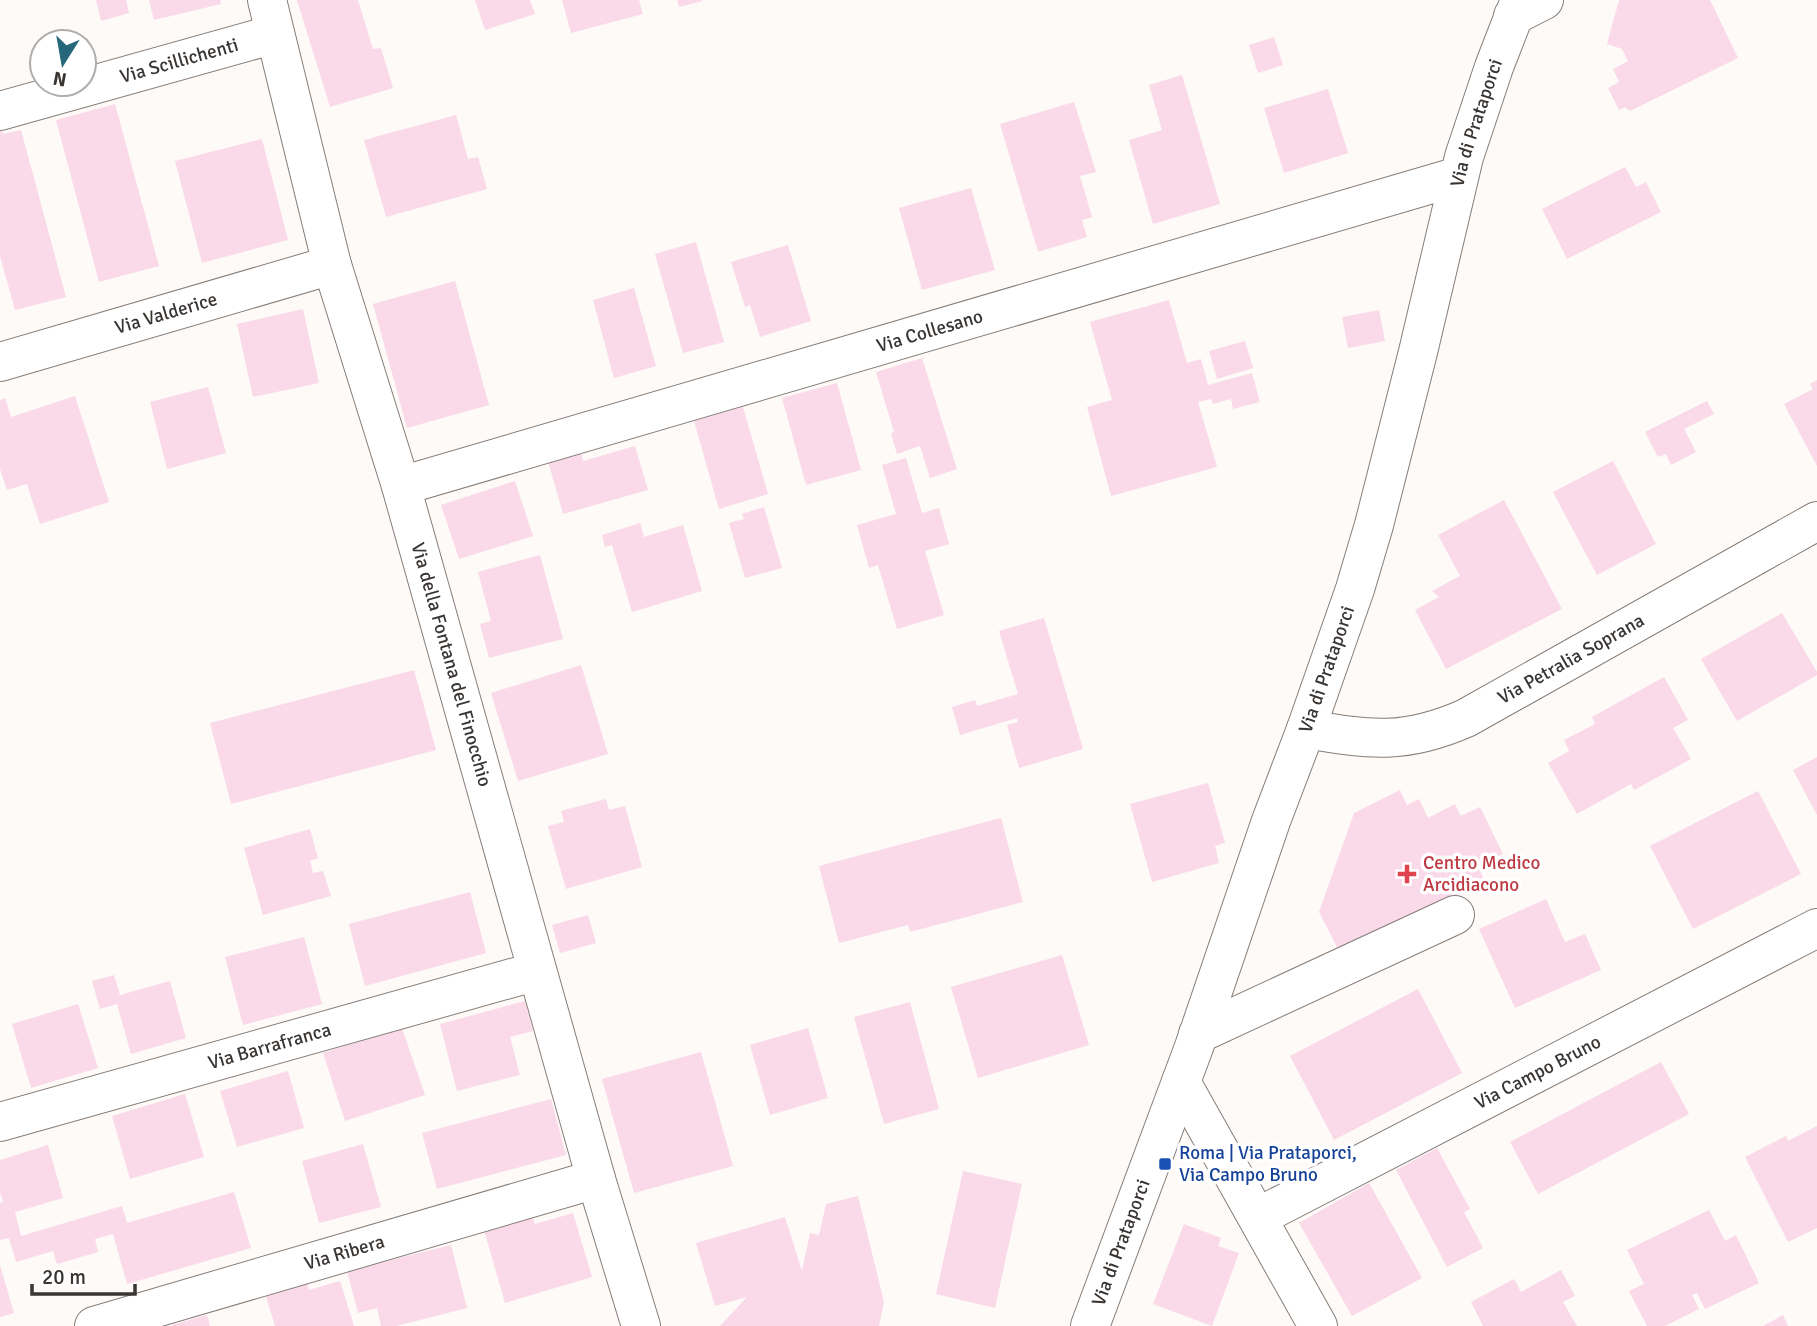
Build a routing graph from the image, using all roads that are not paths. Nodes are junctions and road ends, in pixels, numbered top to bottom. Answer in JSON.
{"nodes":[{"id":1,"x":1526,"y":5,"type":"edge"},
{"id":2,"x":271,"y":17,"type":"edge"},
{"id":3,"x":0,"y":111,"type":"edge"},
{"id":4,"x":1459,"y":176,"type":"junction"},
{"id":5,"x":332,"y":265,"type":"junction"},
{"id":6,"x":0,"y":362,"type":"edge"},
{"id":7,"x":401,"y":486,"type":"junction"},
{"id":8,"x":1817,"y":521,"type":"edge"},
{"id":9,"x":1306,"y":729,"type":"junction"},
{"id":10,"x":1455,"y":915,"type":"dead end"},
{"id":11,"x":1817,"y":928,"type":"edge"},
{"id":12,"x":537,"y":971,"type":"junction"},
{"id":13,"x":1198,"y":1034,"type":"junction"},
{"id":14,"x":1181,"y":1082,"type":"junction"},
{"id":15,"x":0,"y":1122,"type":"edge"},
{"id":16,"x":596,"y":1179,"type":"junction"},
{"id":17,"x":1258,"y":1217,"type":"junction"},
{"id":18,"x":94,"y":1326,"type":"edge"},
{"id":19,"x":641,"y":1326,"type":"edge"},
{"id":20,"x":1090,"y":1326,"type":"edge"},
{"id":21,"x":1318,"y":1326,"type":"edge"}],
"edges":[{"from":1,"to":4,"type":"street","name":"Via di Prataporci"},
{"from":2,"to":3,"type":"street","name":"Via Scillichenti"},
{"from":2,"to":5,"type":"street","name":"Via della Fontana del Finocchio"},
{"from":4,"to":7,"type":"street","name":"Via Collesano"},
{"from":4,"to":9,"type":"street","name":"Via di Prataporci"},
{"from":5,"to":6,"type":"street","name":"Via Valderice"},
{"from":5,"to":7,"type":"street","name":"Via della Fontana del Finocchio"},
{"from":7,"to":12,"type":"street","name":"Via della Fontana del Finocchio"},
{"from":8,"to":9,"type":"street","name":"Via Petralia Soprana"},
{"from":9,"to":13,"type":"street","name":"Via di Prataporci"},
{"from":10,"to":13,"type":"street"},
{"from":11,"to":17,"type":"street","name":"Via Campo Bruno"},
{"from":12,"to":15,"type":"street","name":"Via Barrafranca"},
{"from":12,"to":16,"type":"street","name":"Via della Fontana del Finocchio"},
{"from":13,"to":14,"type":"street","name":"Via di Prataporci"},
{"from":14,"to":17,"type":"street"},
{"from":14,"to":20,"type":"street","name":"Via di Prataporci"},
{"from":16,"to":18,"type":"street","name":"Via Ribera"},
{"from":16,"to":19,"type":"street","name":"Via della Fontana del Finocchio"},
{"from":17,"to":21,"type":"street"}]}
